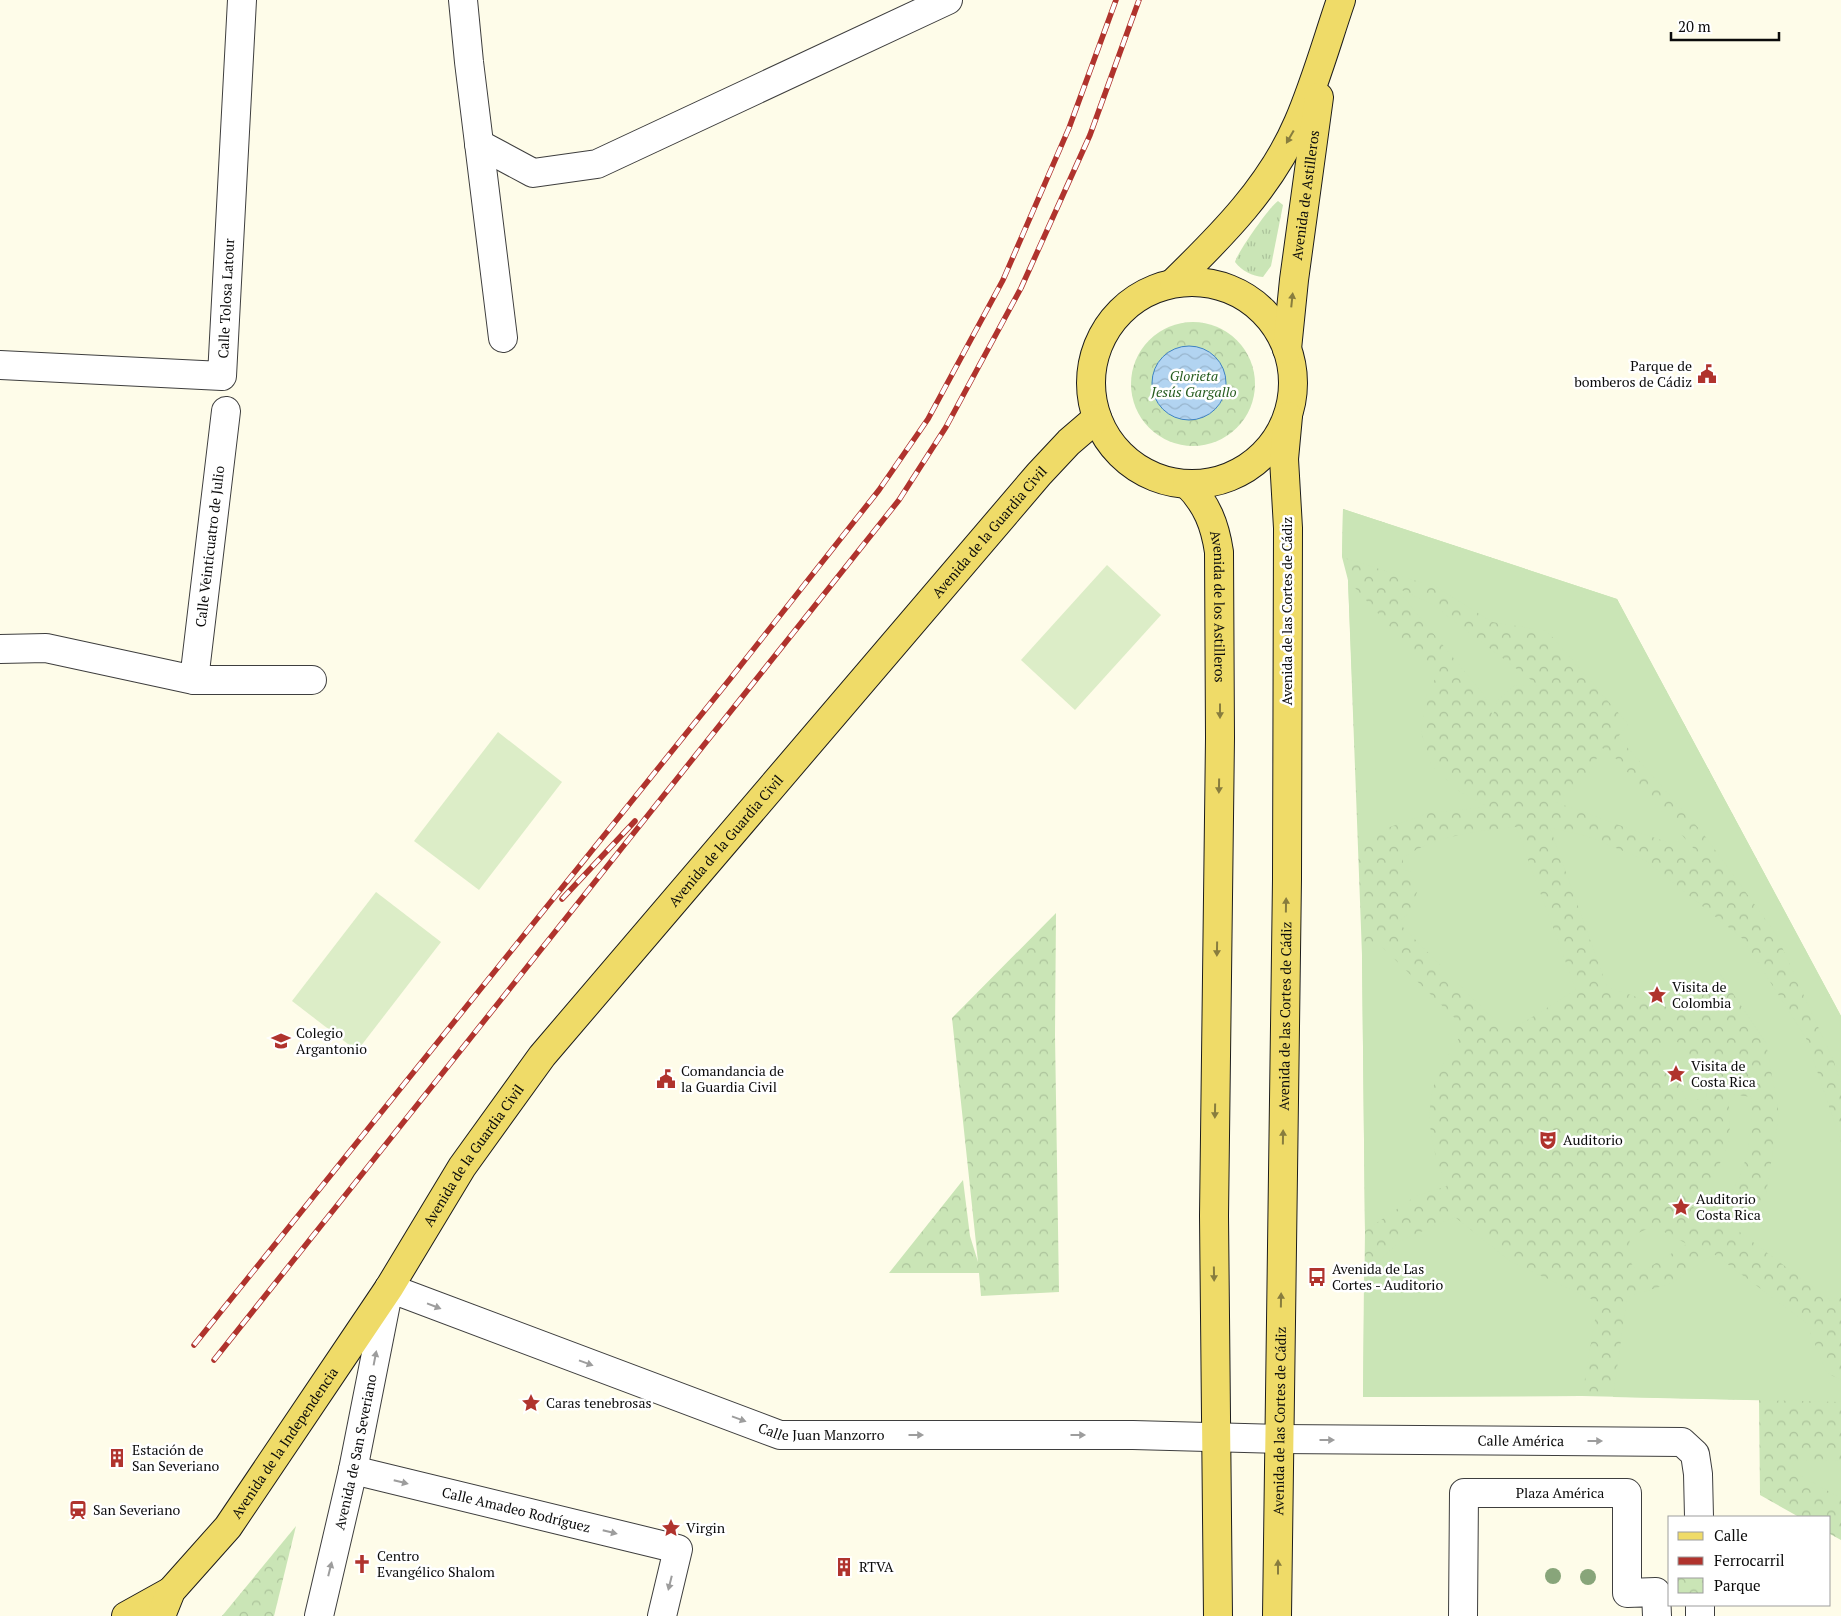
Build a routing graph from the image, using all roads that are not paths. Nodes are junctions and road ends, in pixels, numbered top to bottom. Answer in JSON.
{"nodes":[{"id":1,"x":242,"y":0,"type":"edge"},
{"id":2,"x":463,"y":0,"type":"edge"},
{"id":3,"x":948,"y":0,"type":"edge"},
{"id":4,"x":1341,"y":0,"type":"edge"},
{"id":5,"x":1327,"y":43,"type":"junction"},
{"id":6,"x":479,"y":144,"type":"junction"},
{"id":7,"x":1174,"y":282,"type":"junction"},
{"id":8,"x":503,"y":338,"type":"dead end"},
{"id":9,"x":1288,"y":349,"type":"junction"},
{"id":10,"x":0,"y":365,"type":"edge"},
{"id":11,"x":226,"y":411,"type":"dead end"},
{"id":12,"x":1288,"y":416,"type":"junction"},
{"id":13,"x":1097,"y":418,"type":"junction"},
{"id":14,"x":1187,"y":484,"type":"junction"},
{"id":15,"x":0,"y":648,"type":"edge"},
{"id":16,"x":194,"y":680,"type":"junction"},
{"id":17,"x":312,"y":680,"type":"dead end"},
{"id":18,"x":389,"y":1288,"type":"junction"},
{"id":19,"x":1216,"y":1436,"type":"junction"},
{"id":20,"x":1278,"y":1439,"type":"junction"},
{"id":21,"x":353,"y":1470,"type":"junction"},
{"id":22,"x":1699,"y":1516,"type":"edge"},
{"id":23,"x":171,"y":1591,"type":"junction"},
{"id":24,"x":126,"y":1616,"type":"edge"},
{"id":25,"x":161,"y":1616,"type":"edge"},
{"id":26,"x":319,"y":1616,"type":"edge"},
{"id":27,"x":662,"y":1616,"type":"edge"},
{"id":28,"x":1218,"y":1616,"type":"edge"},
{"id":29,"x":1277,"y":1616,"type":"edge"},
{"id":30,"x":1463,"y":1616,"type":"edge"},
{"id":31,"x":1657,"y":1616,"type":"edge"}],
"edges":[{"from":1,"to":10,"type":"street","name":"Calle Tolosa Latour"},
{"from":2,"to":6,"type":"street"},
{"from":3,"to":6,"type":"street"},
{"from":4,"to":5,"type":"main road","name":"Avenida de Astilleros"},
{"from":5,"to":7,"type":"main road","name":"Avenida de Astilleros","one_way":true},
{"from":9,"to":5,"type":"main road","name":"Avenida de Astilleros","one_way":true},
{"from":6,"to":8,"type":"street"},
{"from":7,"to":9,"type":"main road"},
{"from":7,"to":13,"type":"main road"},
{"from":9,"to":12,"type":"main road"},
{"from":11,"to":16,"type":"street","name":"Calle Veinticuatro de Julio"},
{"from":12,"to":14,"type":"main road"},
{"from":20,"to":12,"type":"main road","name":"Avenida de las Cortes de Cádiz","one_way":true},
{"from":13,"to":14,"type":"main road"},
{"from":13,"to":18,"type":"main road","name":"Avenida de la Guardia Civil"},
{"from":14,"to":19,"type":"main road","name":"Avenida de los Astilleros","one_way":true},
{"from":15,"to":16,"type":"street"},
{"from":16,"to":17,"type":"street"},
{"from":18,"to":19,"type":"street","name":"Calle Juan Manzorro","one_way":true},
{"from":21,"to":18,"type":"street","name":"Avenida de San Severiano","one_way":true},
{"from":18,"to":23,"type":"main road","name":"Avenida de la Independencia"},
{"from":19,"to":20,"type":"street","name":"Calle Juan Manzorro"},
{"from":19,"to":28,"type":"main road"},
{"from":20,"to":22,"type":"street","name":"Calle América","one_way":true},
{"from":29,"to":20,"type":"main road","name":"Avenida de las Cortes de Cádiz","one_way":true},
{"from":26,"to":21,"type":"street","name":"Avenida de San Severiano","one_way":true},
{"from":21,"to":27,"type":"street","name":"Calle Amadeo Rodríguez","one_way":true},
{"from":23,"to":24,"type":"main road","name":"Avenida de la Independencia"},
{"from":23,"to":25,"type":"main road","name":"Avenida de la Independencia"},
{"from":30,"to":31,"type":"street","name":"Plaza América"}]}
